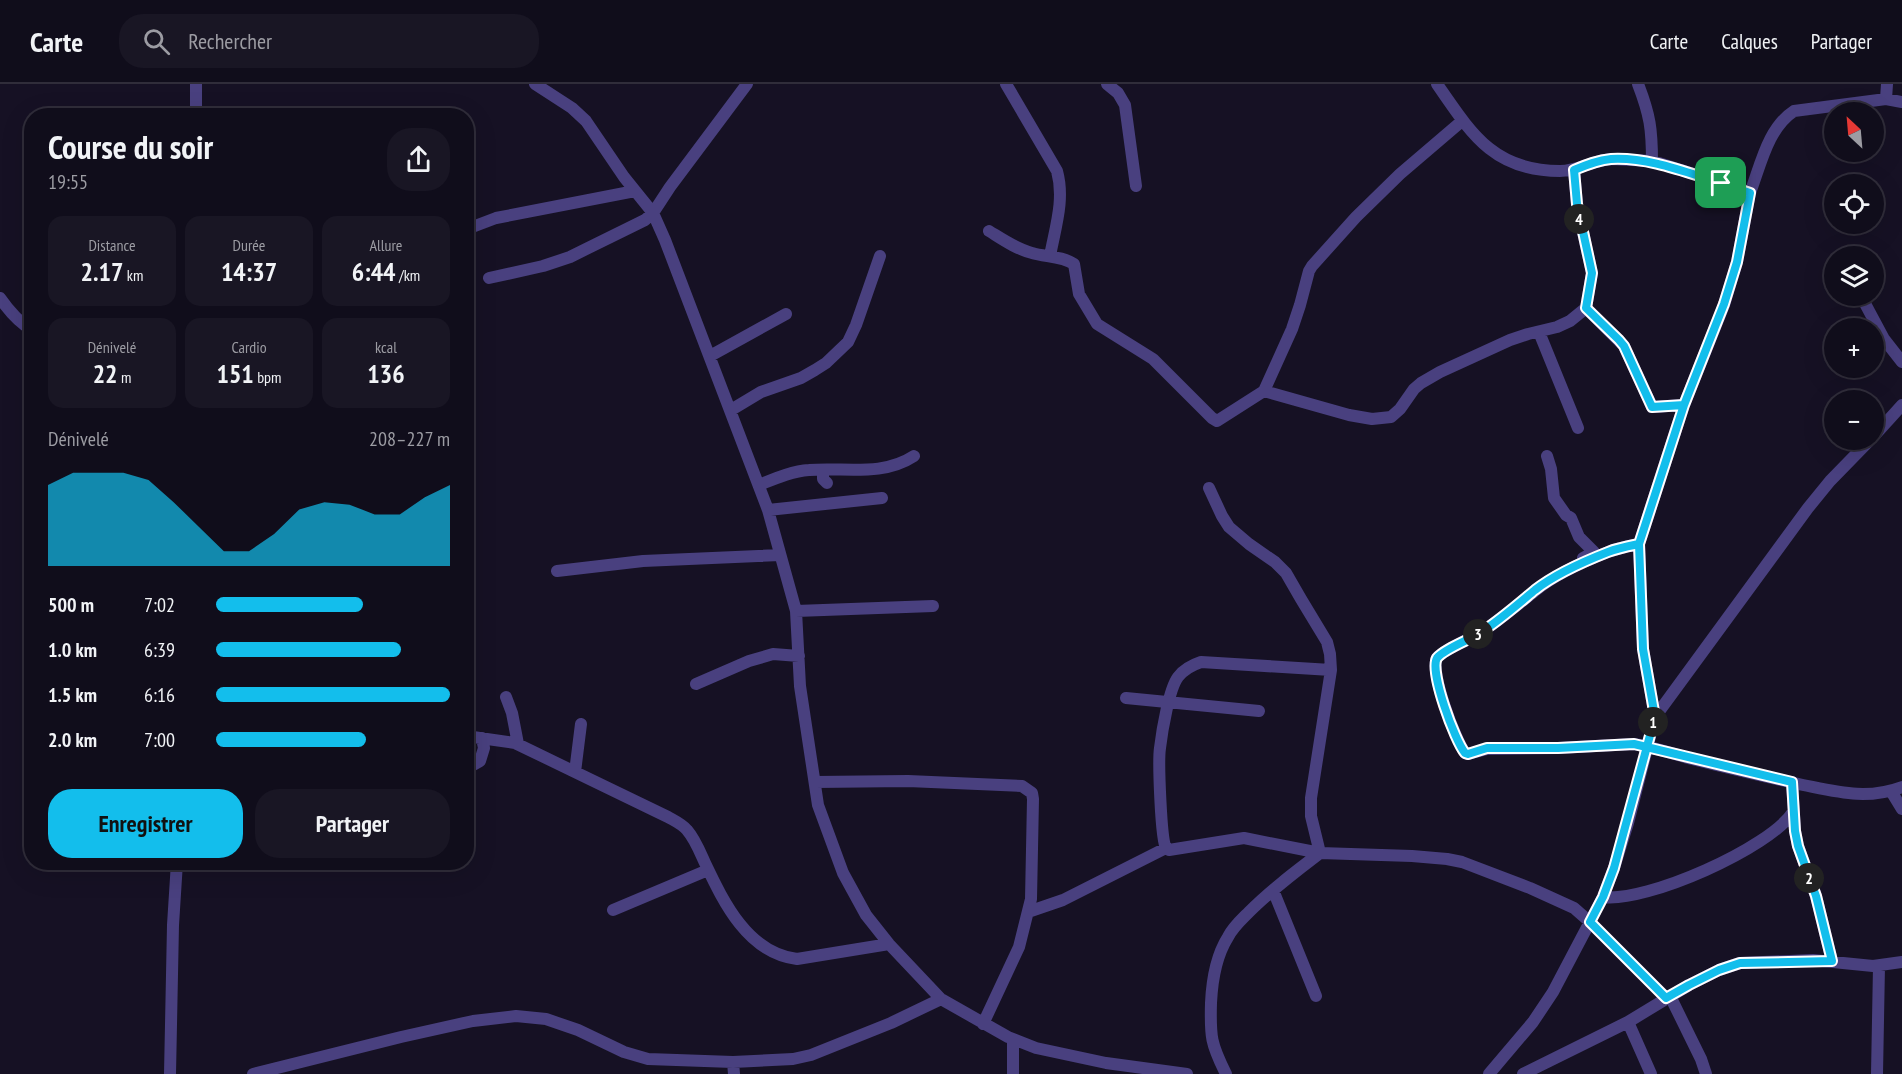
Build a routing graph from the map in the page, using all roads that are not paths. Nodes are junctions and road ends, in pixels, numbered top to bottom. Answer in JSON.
{"nodes":[{"id":1,"x":196,"y":84,"type":"edge"},
{"id":2,"x":535,"y":84,"type":"edge"},
{"id":3,"x":747,"y":84,"type":"edge"},
{"id":4,"x":1006,"y":84,"type":"edge"},
{"id":5,"x":1107,"y":84,"type":"edge"},
{"id":6,"x":1437,"y":84,"type":"edge"},
{"id":7,"x":1638,"y":84,"type":"edge"},
{"id":8,"x":1887,"y":84,"type":"edge"},
{"id":9,"x":1886,"y":99,"type":"junction"},
{"id":10,"x":1902,"y":102,"type":"edge"},
{"id":11,"x":196,"y":108,"type":"edge"},
{"id":12,"x":1462,"y":121,"type":"junction"},
{"id":13,"x":1652,"y":162,"type":"junction"},
{"id":14,"x":1574,"y":170,"type":"junction"},
{"id":15,"x":1136,"y":186,"type":"dead end"},
{"id":16,"x":635,"y":191,"type":"junction"},
{"id":17,"x":1750,"y":193,"type":"junction"},
{"id":18,"x":653,"y":213,"type":"junction"},
{"id":19,"x":474,"y":226,"type":"edge"},
{"id":20,"x":988,"y":231,"type":"dead end"},
{"id":21,"x":880,"y":256,"type":"dead end"},
{"id":22,"x":1050,"y":256,"type":"junction"},
{"id":23,"x":489,"y":278,"type":"dead end"},
{"id":24,"x":0,"y":298,"type":"edge"},
{"id":25,"x":1866,"y":306,"type":"edge"},
{"id":26,"x":1586,"y":308,"type":"junction"},
{"id":27,"x":786,"y":314,"type":"dead end"},
{"id":28,"x":24,"y":325,"type":"edge"},
{"id":29,"x":1539,"y":332,"type":"junction"},
{"id":30,"x":710,"y":356,"type":"junction"},
{"id":31,"x":1902,"y":362,"type":"edge"},
{"id":32,"x":1264,"y":391,"type":"junction"},
{"id":33,"x":1684,"y":405,"type":"junction"},
{"id":34,"x":1902,"y":405,"type":"edge"},
{"id":35,"x":731,"y":410,"type":"junction"},
{"id":36,"x":1884,"y":425,"type":"edge"},
{"id":37,"x":1578,"y":428,"type":"dead end"},
{"id":38,"x":1860,"y":450,"type":"edge"},
{"id":39,"x":914,"y":456,"type":"dead end"},
{"id":40,"x":1547,"y":456,"type":"dead end"},
{"id":41,"x":823,"y":470,"type":"junction"},
{"id":42,"x":827,"y":483,"type":"dead end"},
{"id":43,"x":759,"y":485,"type":"junction"},
{"id":44,"x":1209,"y":488,"type":"dead end"},
{"id":45,"x":882,"y":498,"type":"dead end"},
{"id":46,"x":768,"y":510,"type":"junction"},
{"id":47,"x":1639,"y":544,"type":"junction"},
{"id":48,"x":780,"y":555,"type":"junction"},
{"id":49,"x":1579,"y":566,"type":"junction"},
{"id":50,"x":557,"y":571,"type":"dead end"},
{"id":51,"x":933,"y":606,"type":"dead end"},
{"id":52,"x":796,"y":611,"type":"junction"},
{"id":53,"x":799,"y":656,"type":"junction"},
{"id":54,"x":1331,"y":670,"type":"junction"},
{"id":55,"x":696,"y":684,"type":"dead end"},
{"id":56,"x":506,"y":698,"type":"dead end"},
{"id":57,"x":1126,"y":698,"type":"dead end"},
{"id":58,"x":1169,"y":703,"type":"junction"},
{"id":59,"x":1258,"y":711,"type":"dead end"},
{"id":60,"x":1655,"y":717,"type":"junction"},
{"id":61,"x":581,"y":724,"type":"dead end"},
{"id":62,"x":474,"y":737,"type":"edge"},
{"id":63,"x":482,"y":738,"type":"junction"},
{"id":64,"x":518,"y":744,"type":"junction"},
{"id":65,"x":1647,"y":746,"type":"junction"},
{"id":66,"x":474,"y":764,"type":"edge"},
{"id":67,"x":575,"y":772,"type":"junction"},
{"id":68,"x":815,"y":782,"type":"junction"},
{"id":69,"x":1792,"y":782,"type":"junction"},
{"id":70,"x":1897,"y":789,"type":"edge"},
{"id":71,"x":1902,"y":809,"type":"edge"},
{"id":72,"x":1793,"y":812,"type":"junction"},
{"id":73,"x":1166,"y":848,"type":"junction"},
{"id":74,"x":1320,"y":854,"type":"junction"},
{"id":75,"x":176,"y":870,"type":"edge"},
{"id":76,"x":708,"y":870,"type":"junction"},
{"id":77,"x":1273,"y":890,"type":"junction"},
{"id":78,"x":1603,"y":897,"type":"junction"},
{"id":79,"x":613,"y":910,"type":"dead end"},
{"id":80,"x":1028,"y":912,"type":"junction"},
{"id":81,"x":1590,"y":922,"type":"junction"},
{"id":82,"x":888,"y":944,"type":"junction"},
{"id":83,"x":1832,"y":961,"type":"junction"},
{"id":84,"x":1902,"y":962,"type":"edge"},
{"id":85,"x":1879,"y":966,"type":"junction"},
{"id":86,"x":1316,"y":996,"type":"dead end"},
{"id":87,"x":1668,"y":997,"type":"junction"},
{"id":88,"x":941,"y":999,"type":"junction"},
{"id":89,"x":1628,"y":1022,"type":"junction"},
{"id":90,"x":983,"y":1024,"type":"junction"},
{"id":91,"x":1013,"y":1039,"type":"junction"},
{"id":92,"x":733,"y":1068,"type":"edge"},
{"id":93,"x":170,"y":1074,"type":"edge"},
{"id":94,"x":253,"y":1074,"type":"edge"},
{"id":95,"x":1013,"y":1074,"type":"edge"},
{"id":96,"x":1187,"y":1074,"type":"edge"},
{"id":97,"x":1226,"y":1074,"type":"edge"},
{"id":98,"x":1489,"y":1074,"type":"edge"},
{"id":99,"x":1523,"y":1074,"type":"edge"},
{"id":100,"x":1652,"y":1074,"type":"edge"},
{"id":101,"x":1706,"y":1074,"type":"edge"},
{"id":102,"x":1877,"y":1074,"type":"edge"}],
"edges":[{"from":1,"to":11,"type":"street"},
{"from":2,"to":16,"type":"street"},
{"from":3,"to":18,"type":"street"},
{"from":4,"to":22,"type":"street"},
{"from":5,"to":15,"type":"street"},
{"from":6,"to":12,"type":"street"},
{"from":7,"to":13,"type":"street"},
{"from":8,"to":9,"type":"street"},
{"from":9,"to":10,"type":"street"},
{"from":9,"to":17,"type":"street"},
{"from":12,"to":14,"type":"street"},
{"from":12,"to":32,"type":"street"},
{"from":13,"to":14,"type":"street"},
{"from":13,"to":17,"type":"street"},
{"from":14,"to":26,"type":"street"},
{"from":16,"to":18,"type":"street"},
{"from":16,"to":19,"type":"street"},
{"from":17,"to":33,"type":"street"},
{"from":18,"to":23,"type":"street"},
{"from":18,"to":30,"type":"street"},
{"from":20,"to":22,"type":"street"},
{"from":21,"to":35,"type":"street"},
{"from":22,"to":32,"type":"street"},
{"from":24,"to":28,"type":"street"},
{"from":25,"to":31,"type":"street"},
{"from":26,"to":29,"type":"street"},
{"from":26,"to":33,"type":"street"},
{"from":27,"to":30,"type":"street"},
{"from":29,"to":32,"type":"street"},
{"from":29,"to":37,"type":"street"},
{"from":30,"to":35,"type":"street"},
{"from":33,"to":47,"type":"street"},
{"from":34,"to":36,"type":"street"},
{"from":35,"to":43,"type":"street"},
{"from":38,"to":60,"type":"street"},
{"from":39,"to":41,"type":"street"},
{"from":40,"to":49,"type":"street"},
{"from":41,"to":42,"type":"street"},
{"from":41,"to":43,"type":"street"},
{"from":43,"to":46,"type":"street"},
{"from":44,"to":54,"type":"street"},
{"from":45,"to":46,"type":"street"},
{"from":46,"to":48,"type":"street"},
{"from":47,"to":49,"type":"street"},
{"from":47,"to":60,"type":"street"},
{"from":48,"to":50,"type":"street"},
{"from":48,"to":52,"type":"street"},
{"from":49,"to":65,"type":"street"},
{"from":51,"to":52,"type":"street"},
{"from":52,"to":53,"type":"street"},
{"from":53,"to":55,"type":"street"},
{"from":53,"to":68,"type":"street"},
{"from":54,"to":58,"type":"street"},
{"from":54,"to":74,"type":"street"},
{"from":56,"to":64,"type":"street"},
{"from":57,"to":58,"type":"street"},
{"from":58,"to":59,"type":"street"},
{"from":58,"to":73,"type":"street"},
{"from":60,"to":65,"type":"street"},
{"from":61,"to":67,"type":"street"},
{"from":62,"to":63,"type":"street"},
{"from":63,"to":64,"type":"street"},
{"from":63,"to":66,"type":"street"},
{"from":64,"to":67,"type":"street"},
{"from":65,"to":69,"type":"street"},
{"from":65,"to":78,"type":"street"},
{"from":67,"to":76,"type":"street"},
{"from":68,"to":80,"type":"street"},
{"from":68,"to":82,"type":"street"},
{"from":69,"to":70,"type":"street"},
{"from":69,"to":72,"type":"street"},
{"from":70,"to":71,"type":"street"},
{"from":72,"to":78,"type":"street"},
{"from":72,"to":83,"type":"street"},
{"from":73,"to":74,"type":"street"},
{"from":73,"to":80,"type":"street"},
{"from":74,"to":77,"type":"street"},
{"from":74,"to":81,"type":"street"},
{"from":75,"to":93,"type":"street"},
{"from":76,"to":79,"type":"street"},
{"from":76,"to":82,"type":"street"},
{"from":77,"to":86,"type":"street"},
{"from":77,"to":97,"type":"street"},
{"from":78,"to":81,"type":"street"},
{"from":80,"to":90,"type":"street"},
{"from":81,"to":87,"type":"street"},
{"from":81,"to":98,"type":"street"},
{"from":82,"to":88,"type":"street"},
{"from":83,"to":85,"type":"street"},
{"from":83,"to":87,"type":"street"},
{"from":84,"to":85,"type":"street"},
{"from":85,"to":102,"type":"street"},
{"from":87,"to":89,"type":"street"},
{"from":87,"to":101,"type":"street"},
{"from":88,"to":90,"type":"street"},
{"from":88,"to":92,"type":"street"},
{"from":89,"to":99,"type":"street"},
{"from":89,"to":100,"type":"street"},
{"from":90,"to":91,"type":"street"},
{"from":91,"to":95,"type":"street"},
{"from":91,"to":96,"type":"street"},
{"from":92,"to":94,"type":"street"}]}
